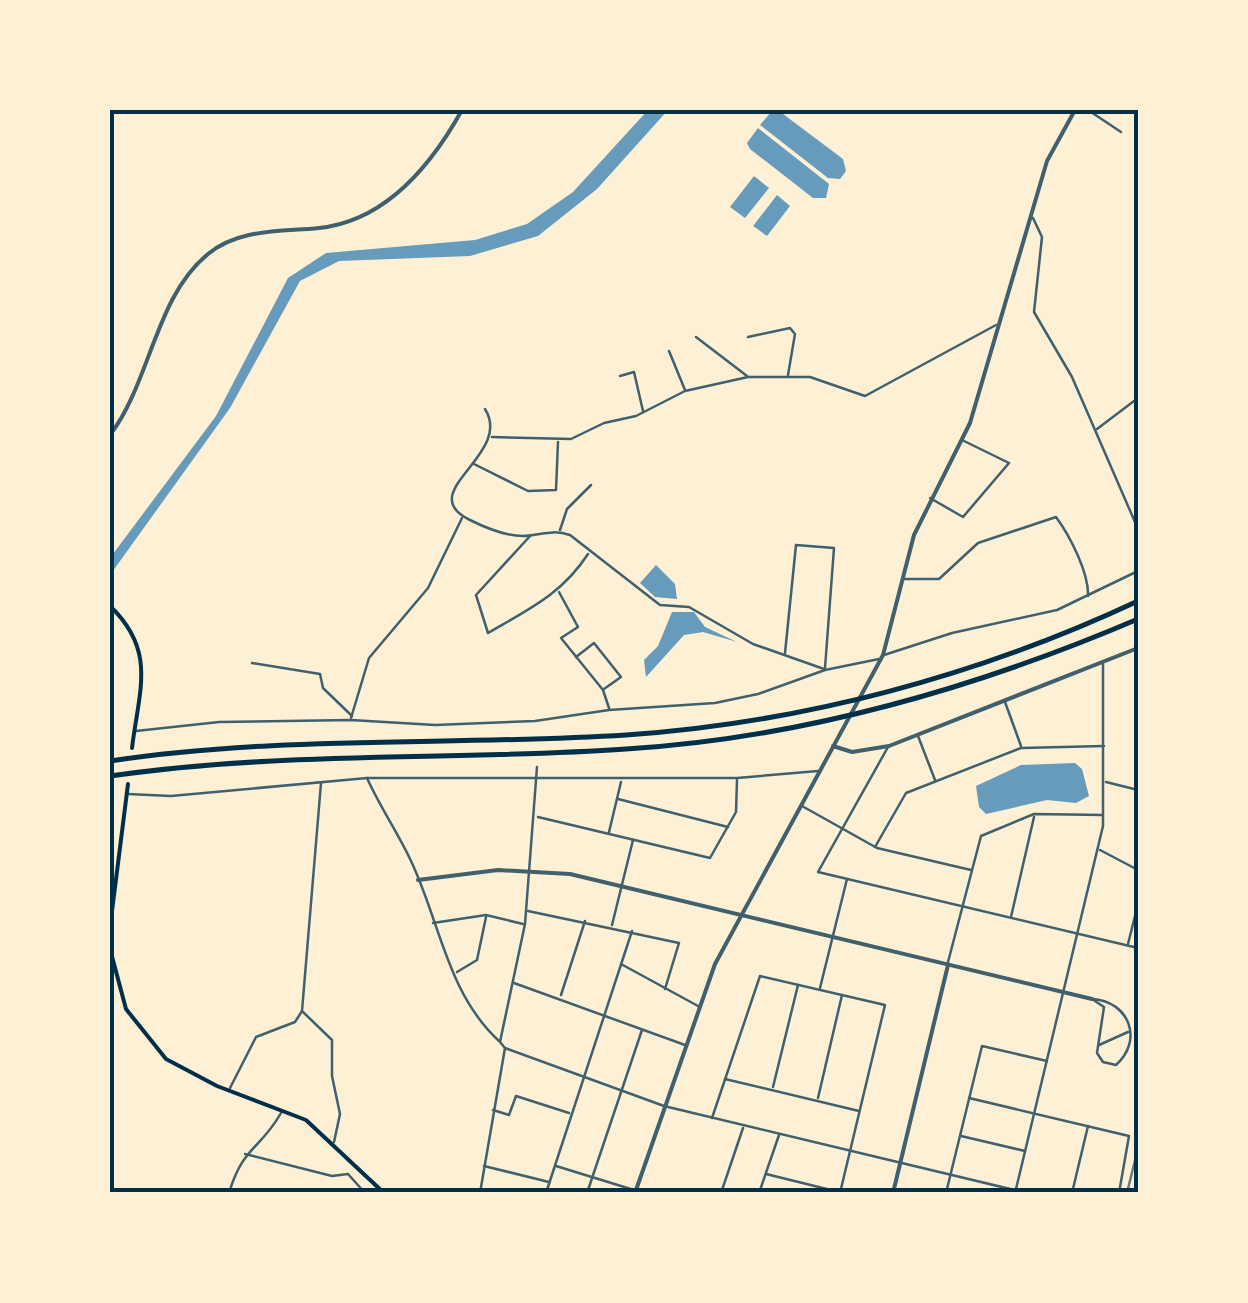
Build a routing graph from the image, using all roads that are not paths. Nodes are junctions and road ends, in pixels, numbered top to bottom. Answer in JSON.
{"nodes":[{"id":1,"x":462,"y":110,"type":"edge"},
{"id":2,"x":1075,"y":110,"type":"edge"},
{"id":3,"x":1088,"y":110,"type":"edge"},
{"id":4,"x":1121,"y":132,"type":"dead end"},
{"id":5,"x":1030,"y":212,"type":"junction"},
{"id":6,"x":996,"y":326,"type":"junction"},
{"id":7,"x":748,"y":336,"type":"dead end"},
{"id":8,"x":696,"y":338,"type":"dead end"},
{"id":9,"x":669,"y":351,"type":"dead end"},
{"id":10,"x":620,"y":376,"type":"dead end"},
{"id":11,"x":788,"y":376,"type":"junction"},
{"id":12,"x":748,"y":377,"type":"junction"},
{"id":13,"x":685,"y":391,"type":"junction"},
{"id":14,"x":1138,"y":398,"type":"edge"},
{"id":15,"x":484,"y":408,"type":"dead end"},
{"id":16,"x":643,"y":412,"type":"junction"},
{"id":17,"x":1096,"y":430,"type":"junction"},
{"id":18,"x":110,"y":435,"type":"edge"},
{"id":19,"x":492,"y":437,"type":"junction"},
{"id":20,"x":558,"y":440,"type":"junction"},
{"id":21,"x":962,"y":440,"type":"junction"},
{"id":22,"x":472,"y":463,"type":"junction"},
{"id":23,"x":591,"y":486,"type":"dead end"},
{"id":24,"x":930,"y":498,"type":"junction"},
{"id":25,"x":462,"y":516,"type":"junction"},
{"id":26,"x":1138,"y":530,"type":"edge"},
{"id":27,"x":559,"y":531,"type":"junction"},
{"id":28,"x":532,"y":534,"type":"junction"},
{"id":29,"x":589,"y":552,"type":"junction"},
{"id":30,"x":1138,"y":571,"type":"edge"},
{"id":31,"x":904,"y":578,"type":"junction"},
{"id":32,"x":558,"y":591,"type":"junction"},
{"id":33,"x":1088,"y":598,"type":"junction"},
{"id":34,"x":1138,"y":601,"type":"edge"},
{"id":35,"x":110,"y":606,"type":"edge"},
{"id":36,"x":1138,"y":619,"type":"edge"},
{"id":37,"x":1138,"y":648,"type":"edge"},
{"id":38,"x":785,"y":655,"type":"junction"},
{"id":39,"x":576,"y":656,"type":"junction"},
{"id":40,"x":882,"y":657,"type":"junction"},
{"id":41,"x":252,"y":662,"type":"dead end"},
{"id":42,"x":1103,"y":664,"type":"junction"},
{"id":43,"x":825,"y":670,"type":"junction"},
{"id":44,"x":603,"y":690,"type":"junction"},
{"id":45,"x":1004,"y":702,"type":"junction"},
{"id":46,"x":609,"y":710,"type":"junction"},
{"id":47,"x":352,"y":718,"type":"junction"},
{"id":48,"x":535,"y":721,"type":"junction"},
{"id":49,"x":535,"y":728,"type":"dead end"},
{"id":50,"x":134,"y":731,"type":"junction"},
{"id":51,"x":917,"y":735,"type":"junction"},
{"id":52,"x":833,"y":746,"type":"junction"},
{"id":53,"x":889,"y":746,"type":"junction"},
{"id":54,"x":1105,"y":746,"type":"junction"},
{"id":55,"x":132,"y":748,"type":"dead end"},
{"id":56,"x":1021,"y":748,"type":"junction"},
{"id":57,"x":110,"y":761,"type":"edge"},
{"id":58,"x":538,"y":767,"type":"dead end"},
{"id":59,"x":352,"y":770,"type":"dead end"},
{"id":60,"x":819,"y":771,"type":"junction"},
{"id":61,"x":110,"y":776,"type":"edge"},
{"id":62,"x":367,"y":778,"type":"junction"},
{"id":63,"x":737,"y":778,"type":"junction"},
{"id":64,"x":353,"y":779,"type":"junction"},
{"id":65,"x":538,"y":779,"type":"junction"},
{"id":66,"x":622,"y":780,"type":"junction"},
{"id":67,"x":321,"y":781,"type":"junction"},
{"id":68,"x":936,"y":781,"type":"junction"},
{"id":69,"x":1106,"y":782,"type":"junction"},
{"id":70,"x":128,"y":784,"type":"dead end"},
{"id":71,"x":1138,"y":790,"type":"edge"},
{"id":72,"x":127,"y":794,"type":"junction"},
{"id":73,"x":618,"y":799,"type":"junction"},
{"id":74,"x":800,"y":805,"type":"junction"},
{"id":75,"x":1034,"y":814,"type":"junction"},
{"id":76,"x":1104,"y":814,"type":"junction"},
{"id":77,"x":536,"y":817,"type":"junction"},
{"id":78,"x":729,"y":827,"type":"junction"},
{"id":79,"x":842,"y":828,"type":"junction"},
{"id":80,"x":608,"y":834,"type":"junction"},
{"id":81,"x":632,"y":840,"type":"junction"},
{"id":82,"x":876,"y":847,"type":"junction"},
{"id":83,"x":1099,"y":850,"type":"junction"},
{"id":84,"x":532,"y":870,"type":"junction"},
{"id":85,"x":972,"y":870,"type":"junction"},
{"id":86,"x":1138,"y":870,"type":"edge"},
{"id":87,"x":847,"y":879,"type":"junction"},
{"id":88,"x":418,"y":880,"type":"junction"},
{"id":89,"x":622,"y":885,"type":"junction"},
{"id":90,"x":1138,"y":904,"type":"edge"},
{"id":91,"x":963,"y":907,"type":"junction"},
{"id":92,"x":526,"y":911,"type":"junction"},
{"id":93,"x":740,"y":914,"type":"junction"},
{"id":94,"x":486,"y":916,"type":"junction"},
{"id":95,"x":1010,"y":918,"type":"junction"},
{"id":96,"x":585,"y":920,"type":"junction"},
{"id":97,"x":432,"y":924,"type":"junction"},
{"id":98,"x":525,"y":924,"type":"junction"},
{"id":99,"x":612,"y":926,"type":"junction"},
{"id":100,"x":110,"y":927,"type":"edge"},
{"id":101,"x":632,"y":931,"type":"junction"},
{"id":102,"x":1078,"y":934,"type":"junction"},
{"id":103,"x":833,"y":937,"type":"junction"},
{"id":104,"x":1128,"y":946,"type":"junction"},
{"id":105,"x":1138,"y":948,"type":"edge"},
{"id":106,"x":110,"y":949,"type":"edge"},
{"id":107,"x":620,"y":964,"type":"junction"},
{"id":108,"x":948,"y":965,"type":"junction"},
{"id":109,"x":454,"y":973,"type":"junction"},
{"id":110,"x":513,"y":982,"type":"junction"},
{"id":111,"x":798,"y":985,"type":"junction"},
{"id":112,"x":664,"y":989,"type":"junction"},
{"id":113,"x":820,"y":990,"type":"junction"},
{"id":114,"x":1064,"y":992,"type":"junction"},
{"id":115,"x":842,"y":995,"type":"junction"},
{"id":116,"x":560,"y":997,"type":"junction"},
{"id":117,"x":1092,"y":1000,"type":"junction"},
{"id":118,"x":698,"y":1006,"type":"junction"},
{"id":119,"x":302,"y":1011,"type":"junction"},
{"id":120,"x":604,"y":1013,"type":"junction"},
{"id":121,"x":642,"y":1028,"type":"junction"},
{"id":122,"x":1129,"y":1032,"type":"junction"},
{"id":123,"x":500,"y":1042,"type":"junction"},
{"id":124,"x":685,"y":1045,"type":"junction"},
{"id":125,"x":1099,"y":1045,"type":"junction"},
{"id":126,"x":505,"y":1048,"type":"junction"},
{"id":127,"x":1047,"y":1061,"type":"junction"},
{"id":128,"x":582,"y":1078,"type":"junction"},
{"id":129,"x":725,"y":1079,"type":"junction"},
{"id":130,"x":773,"y":1088,"type":"junction"},
{"id":131,"x":230,"y":1089,"type":"junction"},
{"id":132,"x":620,"y":1092,"type":"junction"},
{"id":133,"x":969,"y":1098,"type":"junction"},
{"id":134,"x":818,"y":1100,"type":"junction"},
{"id":135,"x":664,"y":1106,"type":"junction"},
{"id":136,"x":283,"y":1110,"type":"junction"},
{"id":137,"x":491,"y":1110,"type":"junction"},
{"id":138,"x":860,"y":1111,"type":"junction"},
{"id":139,"x":571,"y":1113,"type":"junction"},
{"id":140,"x":1034,"y":1113,"type":"junction"},
{"id":141,"x":712,"y":1118,"type":"junction"},
{"id":142,"x":744,"y":1126,"type":"junction"},
{"id":143,"x":1088,"y":1126,"type":"junction"},
{"id":144,"x":779,"y":1134,"type":"junction"},
{"id":145,"x":960,"y":1136,"type":"junction"},
{"id":146,"x":334,"y":1142,"type":"junction"},
{"id":147,"x":850,"y":1151,"type":"junction"},
{"id":148,"x":1025,"y":1151,"type":"junction"},
{"id":149,"x":244,"y":1154,"type":"junction"},
{"id":150,"x":900,"y":1163,"type":"junction"},
{"id":151,"x":482,"y":1166,"type":"junction"},
{"id":152,"x":554,"y":1166,"type":"junction"},
{"id":153,"x":766,"y":1174,"type":"junction"},
{"id":154,"x":950,"y":1175,"type":"junction"},
{"id":155,"x":592,"y":1178,"type":"junction"},
{"id":156,"x":550,"y":1182,"type":"junction"},
{"id":157,"x":988,"y":1184,"type":"junction"},
{"id":158,"x":1016,"y":1190,"type":"junction"},
{"id":159,"x":636,"y":1192,"type":"edge"},
{"id":160,"x":229,"y":1193,"type":"edge"},
{"id":161,"x":365,"y":1193,"type":"edge"},
{"id":162,"x":384,"y":1193,"type":"edge"},
{"id":163,"x":480,"y":1193,"type":"edge"},
{"id":164,"x":546,"y":1193,"type":"edge"},
{"id":165,"x":587,"y":1193,"type":"edge"},
{"id":166,"x":722,"y":1193,"type":"edge"},
{"id":167,"x":759,"y":1193,"type":"edge"},
{"id":168,"x":840,"y":1193,"type":"edge"},
{"id":169,"x":893,"y":1193,"type":"edge"},
{"id":170,"x":946,"y":1193,"type":"edge"},
{"id":171,"x":986,"y":1193,"type":"edge"},
{"id":172,"x":1027,"y":1193,"type":"edge"},
{"id":173,"x":1072,"y":1193,"type":"edge"},
{"id":174,"x":1119,"y":1193,"type":"edge"}],
"edges":[{"from":1,"to":18,"type":"street"},
{"from":2,"to":5,"type":"street"},
{"from":3,"to":4,"type":"street"},
{"from":5,"to":6,"type":"street"},
{"from":5,"to":17,"type":"street"},
{"from":6,"to":11,"type":"street"},
{"from":6,"to":21,"type":"street"},
{"from":7,"to":11,"type":"street"},
{"from":8,"to":12,"type":"street"},
{"from":9,"to":13,"type":"street"},
{"from":10,"to":16,"type":"street"},
{"from":11,"to":12,"type":"street"},
{"from":12,"to":13,"type":"street"},
{"from":13,"to":16,"type":"street"},
{"from":14,"to":17,"type":"street"},
{"from":15,"to":19,"type":"street"},
{"from":16,"to":20,"type":"street"},
{"from":17,"to":26,"type":"street"},
{"from":19,"to":20,"type":"street"},
{"from":19,"to":22,"type":"street"},
{"from":20,"to":22,"type":"street"},
{"from":21,"to":24,"type":"street"},
{"from":21,"to":24,"type":"street"},
{"from":22,"to":25,"type":"street"},
{"from":23,"to":27,"type":"street"},
{"from":24,"to":31,"type":"street"},
{"from":25,"to":28,"type":"street"},
{"from":25,"to":47,"type":"street"},
{"from":27,"to":28,"type":"street"},
{"from":27,"to":29,"type":"street"},
{"from":28,"to":32,"type":"street"},
{"from":29,"to":32,"type":"street"},
{"from":29,"to":38,"type":"street"},
{"from":30,"to":33,"type":"street"},
{"from":31,"to":33,"type":"street"},
{"from":31,"to":40,"type":"street"},
{"from":32,"to":39,"type":"street"},
{"from":33,"to":40,"type":"street"},
{"from":34,"to":57,"type":"highway"},
{"from":35,"to":50,"type":"main road"},
{"from":36,"to":61,"type":"highway"},
{"from":37,"to":42,"type":"street"},
{"from":38,"to":43,"type":"street"},
{"from":38,"to":43,"type":"street"},
{"from":39,"to":44,"type":"street"},
{"from":39,"to":44,"type":"street"},
{"from":40,"to":43,"type":"street"},
{"from":40,"to":52,"type":"street"},
{"from":41,"to":47,"type":"street"},
{"from":42,"to":45,"type":"street"},
{"from":42,"to":54,"type":"street"},
{"from":43,"to":46,"type":"street"},
{"from":44,"to":46,"type":"street"},
{"from":45,"to":51,"type":"street"},
{"from":45,"to":56,"type":"street"},
{"from":46,"to":48,"type":"street"},
{"from":47,"to":48,"type":"street"},
{"from":47,"to":50,"type":"street"},
{"from":48,"to":49,"type":"street"},
{"from":50,"to":55,"type":"main road"},
{"from":51,"to":53,"type":"street"},
{"from":51,"to":68,"type":"street"},
{"from":52,"to":53,"type":"street"},
{"from":52,"to":60,"type":"street"},
{"from":53,"to":79,"type":"street"},
{"from":54,"to":56,"type":"street"},
{"from":54,"to":69,"type":"street"},
{"from":56,"to":68,"type":"street"},
{"from":58,"to":65,"type":"street"},
{"from":59,"to":64,"type":"street"},
{"from":60,"to":63,"type":"street"},
{"from":60,"to":74,"type":"street"},
{"from":62,"to":64,"type":"street"},
{"from":62,"to":65,"type":"street"},
{"from":62,"to":88,"type":"street"},
{"from":63,"to":66,"type":"street"},
{"from":63,"to":78,"type":"street"},
{"from":64,"to":67,"type":"street"},
{"from":65,"to":66,"type":"street"},
{"from":65,"to":77,"type":"street"},
{"from":66,"to":73,"type":"street"},
{"from":67,"to":72,"type":"street"},
{"from":67,"to":119,"type":"street"},
{"from":68,"to":82,"type":"street"},
{"from":69,"to":71,"type":"street"},
{"from":69,"to":76,"type":"street"},
{"from":70,"to":72,"type":"main road"},
{"from":72,"to":100,"type":"main road"},
{"from":73,"to":78,"type":"street"},
{"from":73,"to":80,"type":"street"},
{"from":74,"to":79,"type":"street"},
{"from":74,"to":93,"type":"street"},
{"from":75,"to":76,"type":"street"},
{"from":75,"to":85,"type":"street"},
{"from":75,"to":95,"type":"street"},
{"from":76,"to":83,"type":"street"},
{"from":77,"to":80,"type":"street"},
{"from":77,"to":84,"type":"street"},
{"from":78,"to":81,"type":"street"},
{"from":79,"to":82,"type":"street"},
{"from":79,"to":87,"type":"street"},
{"from":80,"to":81,"type":"street"},
{"from":81,"to":89,"type":"street"},
{"from":82,"to":85,"type":"street"},
{"from":83,"to":86,"type":"street"},
{"from":83,"to":102,"type":"street"},
{"from":84,"to":88,"type":"street"},
{"from":84,"to":89,"type":"street"},
{"from":84,"to":92,"type":"street"},
{"from":85,"to":91,"type":"street"},
{"from":87,"to":91,"type":"street"},
{"from":87,"to":103,"type":"street"},
{"from":88,"to":97,"type":"street"},
{"from":89,"to":93,"type":"street"},
{"from":89,"to":99,"type":"street"},
{"from":90,"to":104,"type":"street"},
{"from":91,"to":95,"type":"street"},
{"from":91,"to":108,"type":"street"},
{"from":92,"to":96,"type":"street"},
{"from":92,"to":98,"type":"street"},
{"from":93,"to":103,"type":"street"},
{"from":93,"to":118,"type":"street"},
{"from":94,"to":97,"type":"street"},
{"from":94,"to":98,"type":"street"},
{"from":94,"to":109,"type":"street"},
{"from":95,"to":102,"type":"street"},
{"from":96,"to":99,"type":"street"},
{"from":96,"to":116,"type":"street"},
{"from":97,"to":109,"type":"street"},
{"from":98,"to":110,"type":"street"},
{"from":99,"to":101,"type":"street"},
{"from":101,"to":107,"type":"street"},
{"from":101,"to":112,"type":"street"},
{"from":102,"to":104,"type":"street"},
{"from":102,"to":114,"type":"street"},
{"from":103,"to":108,"type":"street"},
{"from":103,"to":113,"type":"street"},
{"from":104,"to":105,"type":"street"},
{"from":106,"to":131,"type":"main road"},
{"from":107,"to":112,"type":"street"},
{"from":107,"to":120,"type":"street"},
{"from":108,"to":114,"type":"street"},
{"from":108,"to":150,"type":"street"},
{"from":109,"to":123,"type":"street"},
{"from":110,"to":116,"type":"street"},
{"from":110,"to":123,"type":"street"},
{"from":111,"to":113,"type":"street"},
{"from":111,"to":129,"type":"street"},
{"from":111,"to":130,"type":"street"},
{"from":112,"to":118,"type":"street"},
{"from":113,"to":115,"type":"street"},
{"from":114,"to":117,"type":"street"},
{"from":114,"to":127,"type":"street"},
{"from":115,"to":134,"type":"street"},
{"from":115,"to":138,"type":"street"},
{"from":116,"to":120,"type":"street"},
{"from":117,"to":122,"type":"street"},
{"from":117,"to":125,"type":"street"},
{"from":118,"to":124,"type":"street"},
{"from":119,"to":131,"type":"street"},
{"from":119,"to":146,"type":"street"},
{"from":120,"to":121,"type":"street"},
{"from":120,"to":128,"type":"street"},
{"from":121,"to":124,"type":"street"},
{"from":121,"to":132,"type":"street"},
{"from":122,"to":125,"type":"street"},
{"from":122,"to":125,"type":"street"},
{"from":123,"to":126,"type":"street"},
{"from":124,"to":135,"type":"street"},
{"from":126,"to":128,"type":"street"},
{"from":126,"to":137,"type":"street"},
{"from":127,"to":133,"type":"street"},
{"from":127,"to":140,"type":"street"},
{"from":128,"to":132,"type":"street"},
{"from":128,"to":139,"type":"street"},
{"from":129,"to":130,"type":"street"},
{"from":129,"to":141,"type":"street"},
{"from":130,"to":134,"type":"street"},
{"from":131,"to":136,"type":"main road"},
{"from":132,"to":135,"type":"street"},
{"from":132,"to":155,"type":"street"},
{"from":133,"to":140,"type":"street"},
{"from":133,"to":145,"type":"street"},
{"from":134,"to":138,"type":"street"},
{"from":135,"to":141,"type":"street"},
{"from":135,"to":159,"type":"street"},
{"from":136,"to":146,"type":"main road"},
{"from":136,"to":149,"type":"street"},
{"from":137,"to":139,"type":"street"},
{"from":137,"to":151,"type":"street"},
{"from":138,"to":147,"type":"street"},
{"from":139,"to":152,"type":"street"},
{"from":140,"to":143,"type":"street"},
{"from":140,"to":148,"type":"street"},
{"from":141,"to":142,"type":"street"},
{"from":142,"to":144,"type":"street"},
{"from":142,"to":166,"type":"street"},
{"from":143,"to":173,"type":"street"},
{"from":143,"to":174,"type":"street"},
{"from":144,"to":147,"type":"street"},
{"from":144,"to":153,"type":"street"},
{"from":145,"to":148,"type":"street"},
{"from":145,"to":154,"type":"street"},
{"from":146,"to":162,"type":"main road"},
{"from":147,"to":150,"type":"street"},
{"from":147,"to":168,"type":"street"},
{"from":148,"to":158,"type":"street"},
{"from":149,"to":160,"type":"street"},
{"from":149,"to":161,"type":"street"},
{"from":150,"to":154,"type":"street"},
{"from":150,"to":169,"type":"street"},
{"from":151,"to":156,"type":"street"},
{"from":151,"to":163,"type":"street"},
{"from":152,"to":155,"type":"street"},
{"from":152,"to":156,"type":"street"},
{"from":153,"to":167,"type":"street"},
{"from":153,"to":168,"type":"street"},
{"from":154,"to":157,"type":"street"},
{"from":154,"to":170,"type":"street"},
{"from":155,"to":159,"type":"street"},
{"from":155,"to":165,"type":"street"},
{"from":156,"to":164,"type":"street"},
{"from":157,"to":158,"type":"street"},
{"from":157,"to":171,"type":"street"},
{"from":158,"to":172,"type":"street"}]}
